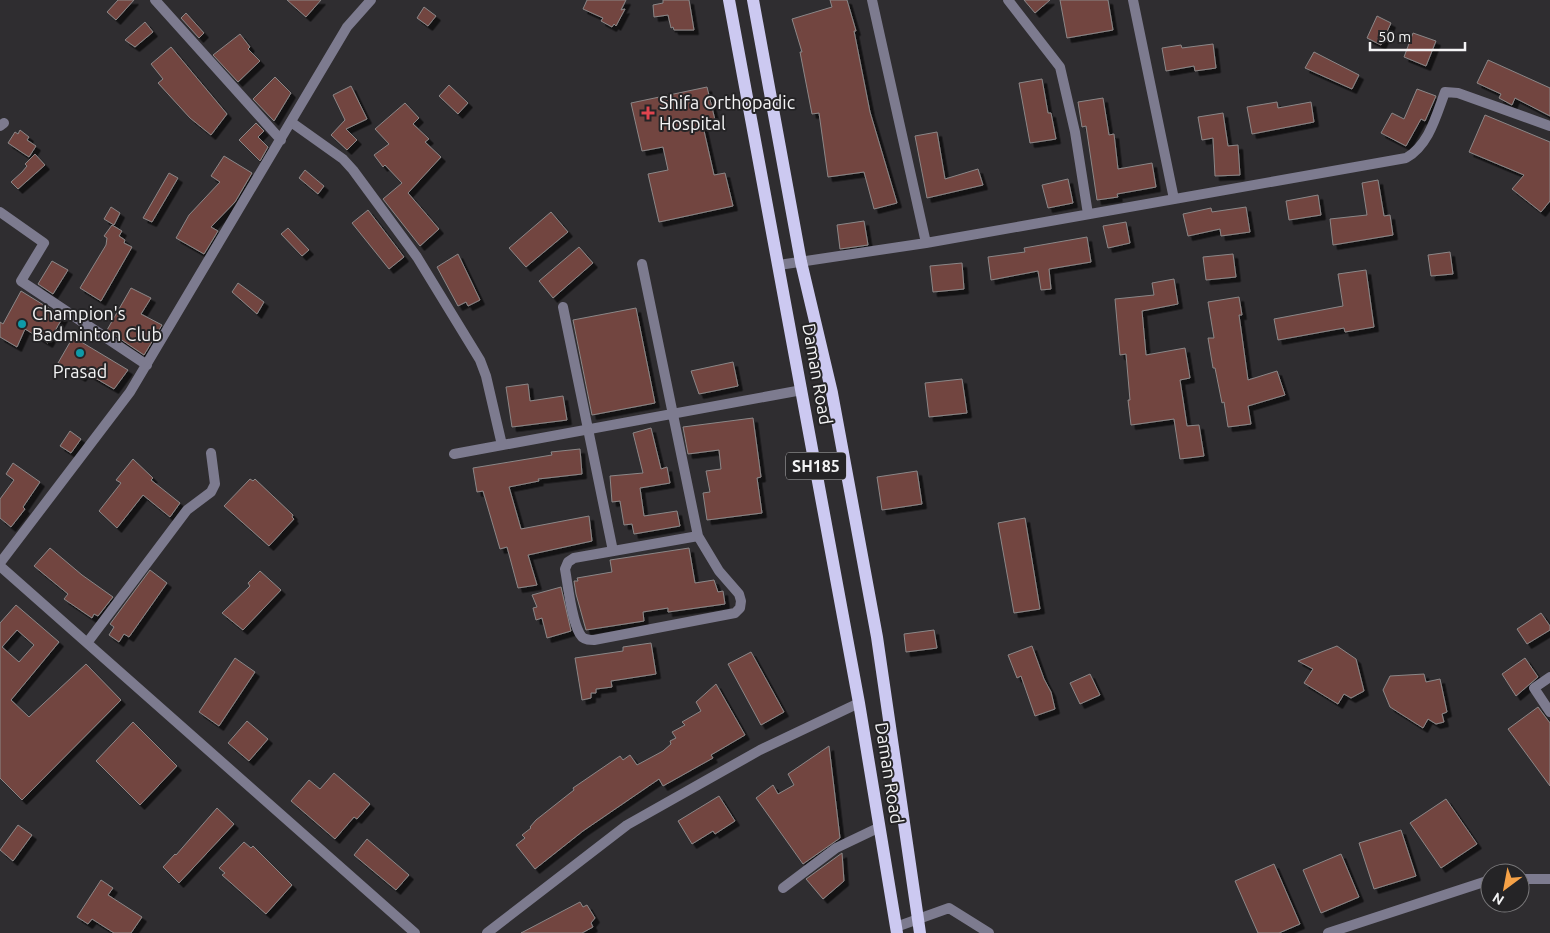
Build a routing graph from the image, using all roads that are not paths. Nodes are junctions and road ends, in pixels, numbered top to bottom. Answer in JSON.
{"nodes":[{"id":1,"x":155,"y":0,"type":"edge"},
{"id":2,"x":371,"y":0,"type":"edge"},
{"id":3,"x":729,"y":0,"type":"edge"},
{"id":4,"x":753,"y":0,"type":"edge"},
{"id":5,"x":872,"y":0,"type":"edge"},
{"id":6,"x":1008,"y":0,"type":"edge"},
{"id":7,"x":1134,"y":0,"type":"edge"},
{"id":8,"x":291,"y":122,"type":"junction"},
{"id":9,"x":1550,"y":126,"type":"edge"},
{"id":10,"x":281,"y":140,"type":"junction"},
{"id":11,"x":1174,"y":199,"type":"junction"},
{"id":12,"x":0,"y":212,"type":"edge"},
{"id":13,"x":1088,"y":214,"type":"junction"},
{"id":14,"x":926,"y":243,"type":"junction"},
{"id":15,"x":801,"y":262,"type":"junction"},
{"id":16,"x":642,"y":264,"type":"dead end"},
{"id":17,"x":779,"y":265,"type":"junction"},
{"id":18,"x":562,"y":307,"type":"dead end"},
{"id":19,"x":147,"y":365,"type":"junction"},
{"id":20,"x":802,"y":390,"type":"junction"},
{"id":21,"x":673,"y":414,"type":"junction"},
{"id":22,"x":588,"y":429,"type":"junction"},
{"id":23,"x":502,"y":445,"type":"junction"},
{"id":24,"x":211,"y":453,"type":"dead end"},
{"id":25,"x":454,"y":454,"type":"dead end"},
{"id":26,"x":698,"y":536,"type":"junction"},
{"id":27,"x":613,"y":551,"type":"junction"},
{"id":28,"x":0,"y":565,"type":"edge"},
{"id":29,"x":88,"y":643,"type":"junction"},
{"id":30,"x":1550,"y":677,"type":"edge"},
{"id":31,"x":859,"y":703,"type":"junction"},
{"id":32,"x":1550,"y":712,"type":"edge"},
{"id":33,"x":880,"y":827,"type":"junction"},
{"id":34,"x":1550,"y":879,"type":"edge"},
{"id":35,"x":1530,"y":880,"type":"edge"},
{"id":36,"x":1480,"y":883,"type":"edge"},
{"id":37,"x":783,"y":888,"type":"dead end"},
{"id":38,"x":919,"y":918,"type":"junction"},
{"id":39,"x":896,"y":930,"type":"edge"},
{"id":40,"x":415,"y":933,"type":"edge"},
{"id":41,"x":487,"y":933,"type":"edge"},
{"id":42,"x":920,"y":933,"type":"edge"},
{"id":43,"x":989,"y":933,"type":"edge"},
{"id":44,"x":1328,"y":933,"type":"edge"}],
"edges":[{"from":1,"to":10,"type":"street"},
{"from":2,"to":8,"type":"street"},
{"from":3,"to":17,"type":"main road","name":"Daman Road","number":"SH185"},
{"from":4,"to":15,"type":"main road"},
{"from":5,"to":14,"type":"street"},
{"from":6,"to":13,"type":"street"},
{"from":7,"to":11,"type":"street"},
{"from":8,"to":10,"type":"street"},
{"from":8,"to":23,"type":"street"},
{"from":9,"to":11,"type":"street"},
{"from":10,"to":19,"type":"street"},
{"from":11,"to":13,"type":"street"},
{"from":12,"to":19,"type":"street"},
{"from":13,"to":14,"type":"street"},
{"from":14,"to":15,"type":"street"},
{"from":15,"to":17,"type":"street"},
{"from":15,"to":38,"type":"main road"},
{"from":16,"to":21,"type":"street"},
{"from":17,"to":20,"type":"main road","name":"Daman Road","number":"SH185"},
{"from":18,"to":22,"type":"street"},
{"from":19,"to":28,"type":"street"},
{"from":20,"to":21,"type":"street"},
{"from":20,"to":31,"type":"main road","name":"Daman Road","number":"SH185"},
{"from":21,"to":22,"type":"street"},
{"from":21,"to":26,"type":"street"},
{"from":22,"to":23,"type":"street"},
{"from":22,"to":27,"type":"street"},
{"from":23,"to":25,"type":"street"},
{"from":24,"to":29,"type":"street"},
{"from":26,"to":27,"type":"street"},
{"from":26,"to":27,"type":"street"},
{"from":28,"to":29,"type":"street"},
{"from":29,"to":40,"type":"street"},
{"from":30,"to":32,"type":"street"},
{"from":31,"to":33,"type":"main road","name":"Daman Road","number":"SH185"},
{"from":31,"to":41,"type":"street"},
{"from":33,"to":37,"type":"street"},
{"from":33,"to":39,"type":"main road","name":"Daman Road","number":"SH185"},
{"from":34,"to":35,"type":"street"},
{"from":36,"to":44,"type":"street"},
{"from":38,"to":39,"type":"street"},
{"from":38,"to":42,"type":"main road"},
{"from":38,"to":43,"type":"street"}]}
